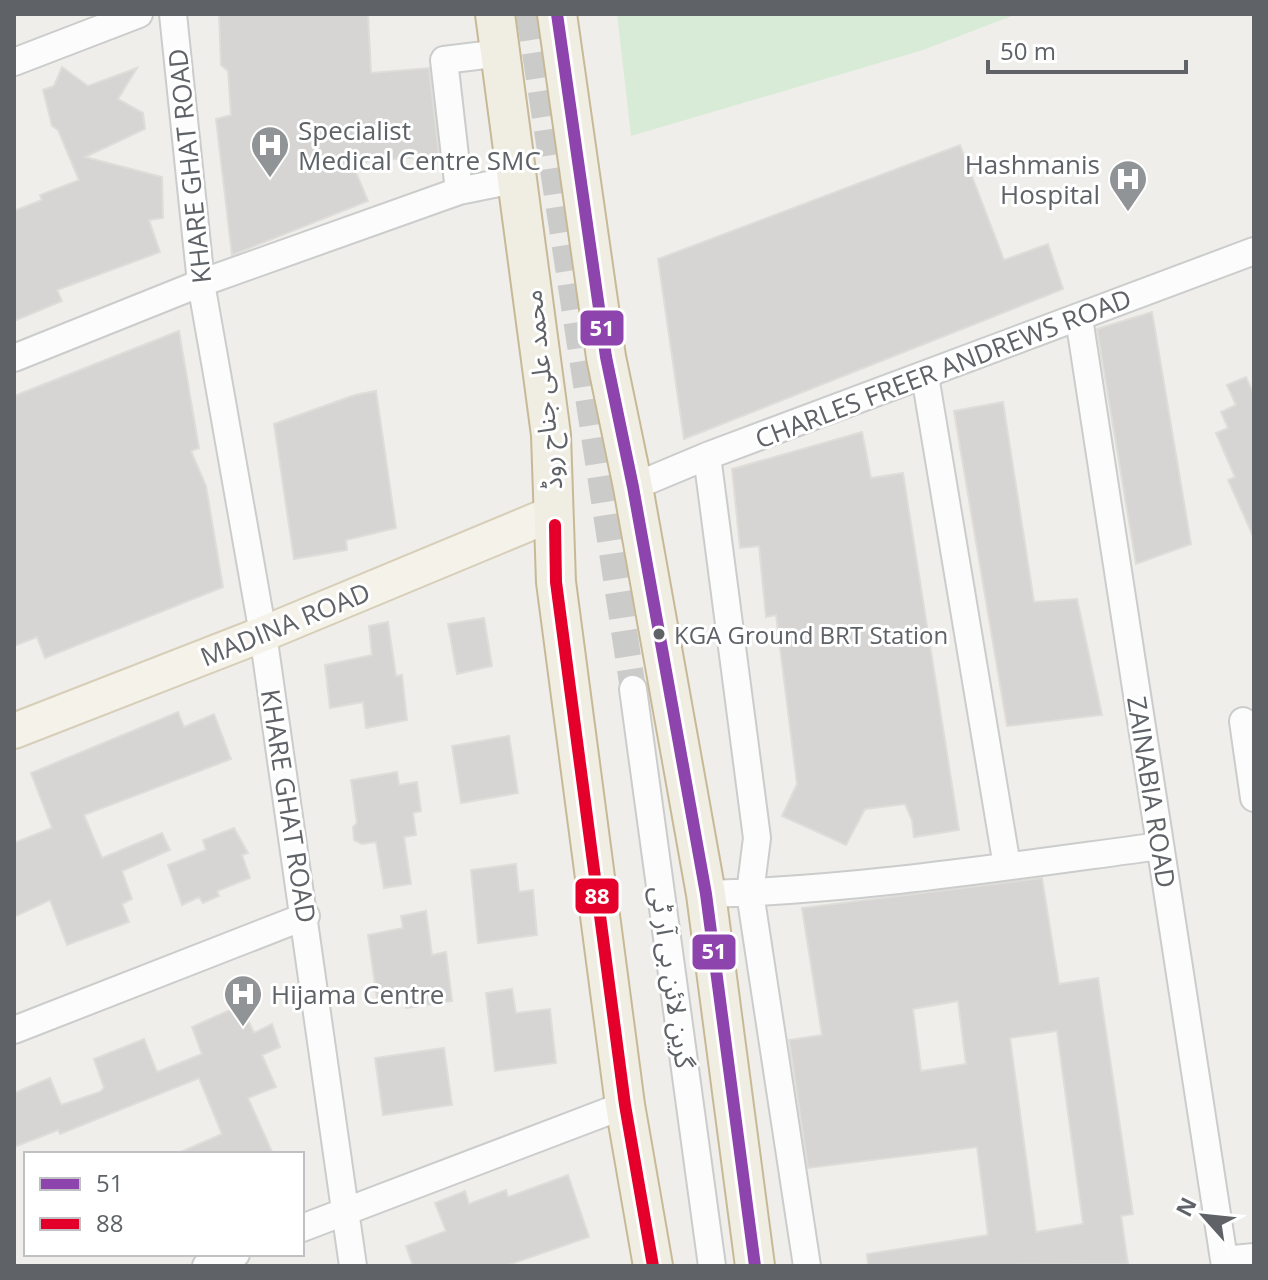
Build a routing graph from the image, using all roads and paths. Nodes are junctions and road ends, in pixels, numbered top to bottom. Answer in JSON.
{"nodes":[{"id":1,"x":139,"y":14,"type":"edge"},
{"id":2,"x":173,"y":14,"type":"edge"},
{"id":3,"x":495,"y":14,"type":"edge"},
{"id":4,"x":557,"y":14,"type":"edge"},
{"id":5,"x":501,"y":53,"type":"junction"},
{"id":6,"x":14,"y":62,"type":"edge"},
{"id":7,"x":518,"y":179,"type":"junction"},
{"id":8,"x":459,"y":191,"type":"junction"},
{"id":9,"x":1254,"y":251,"type":"edge"},
{"id":10,"x":201,"y":283,"type":"junction"},
{"id":11,"x":1079,"y":318,"type":"junction"},
{"id":12,"x":14,"y":358,"type":"edge"},
{"id":13,"x":925,"y":376,"type":"junction"},
{"id":14,"x":707,"y":456,"type":"junction"},
{"id":15,"x":633,"y":487,"type":"junction"},
{"id":16,"x":554,"y":513,"type":"junction"},
{"id":17,"x":263,"y":634,"type":"junction"},
{"id":18,"x":633,"y":689,"type":"tunnel mouth"},
{"id":19,"x":1243,"y":721,"type":"dead end"},
{"id":20,"x":14,"y":731,"type":"edge"},
{"id":21,"x":1252,"y":767,"type":"edge"},
{"id":22,"x":1254,"y":798,"type":"edge"},
{"id":23,"x":1160,"y":846,"type":"junction"},
{"id":24,"x":1007,"y":866,"type":"junction"},
{"id":25,"x":750,"y":893,"type":"junction"},
{"id":26,"x":706,"y":894,"type":"junction"},
{"id":27,"x":306,"y":916,"type":"junction"},
{"id":28,"x":14,"y":1030,"type":"edge"},
{"id":29,"x":625,"y":1105,"type":"junction"},
{"id":30,"x":344,"y":1211,"type":"junction"},
{"id":31,"x":304,"y":1227,"type":"edge"},
{"id":32,"x":231,"y":1256,"type":"edge"},
{"id":33,"x":1254,"y":1257,"type":"edge"},
{"id":34,"x":1224,"y":1263,"type":"edge"},
{"id":35,"x":650,"y":1265,"type":"edge"},
{"id":36,"x":206,"y":1266,"type":"edge"},
{"id":37,"x":353,"y":1266,"type":"edge"},
{"id":38,"x":712,"y":1266,"type":"edge"},
{"id":39,"x":755,"y":1266,"type":"edge"},
{"id":40,"x":807,"y":1266,"type":"edge"}],
"edges":[{"from":1,"to":6,"type":"street"},
{"from":2,"to":10,"type":"street","name":"KHARE GHAT ROAD"},
{"from":3,"to":5,"type":"highway","name":"محمد علی جناح روڈ"},
{"from":4,"to":15,"type":"highway"},
{"from":5,"to":7,"type":"highway","name":"محمد علی جناح روڈ"},
{"from":5,"to":8,"type":"street"},
{"from":7,"to":8,"type":"street"},
{"from":7,"to":16,"type":"highway","name":"محمد علی جناح روڈ"},
{"from":8,"to":10,"type":"street"},
{"from":9,"to":11,"type":"street","name":"CHARLES FREER ANDREWS ROAD"},
{"from":10,"to":12,"type":"street"},
{"from":10,"to":17,"type":"street","name":"KHARE GHAT ROAD"},
{"from":11,"to":13,"type":"street","name":"CHARLES FREER ANDREWS ROAD"},
{"from":11,"to":23,"type":"street","name":"ZAINABIA ROAD"},
{"from":13,"to":14,"type":"street","name":"CHARLES FREER ANDREWS ROAD"},
{"from":13,"to":24,"type":"street"},
{"from":14,"to":15,"type":"street","name":"CHARLES FREER ANDREWS ROAD"},
{"from":14,"to":25,"type":"street"},
{"from":15,"to":26,"type":"highway"},
{"from":16,"to":17,"type":"main road","name":"MADINA ROAD"},
{"from":16,"to":29,"type":"highway","name":"محمد علی جناح روڈ"},
{"from":17,"to":20,"type":"main road","name":"MADINA ROAD"},
{"from":17,"to":27,"type":"street","name":"KHARE GHAT ROAD"},
{"from":18,"to":38,"type":"street","name":"گرین لائن بی آر ٹی"},
{"from":19,"to":21,"type":"street"},
{"from":21,"to":22,"type":"street"},
{"from":23,"to":24,"type":"street"},
{"from":23,"to":34,"type":"street","name":"ZAINABIA ROAD"},
{"from":24,"to":25,"type":"street"},
{"from":25,"to":26,"type":"street"},
{"from":25,"to":40,"type":"street"},
{"from":26,"to":39,"type":"highway"},
{"from":27,"to":28,"type":"street"},
{"from":27,"to":30,"type":"street","name":"KHARE GHAT ROAD"},
{"from":29,"to":30,"type":"street"},
{"from":29,"to":35,"type":"highway","name":"محمد علی جناح روڈ"},
{"from":30,"to":31,"type":"street"},
{"from":30,"to":37,"type":"street","name":"KHARE GHAT ROAD"},
{"from":32,"to":36,"type":"street"},
{"from":33,"to":34,"type":"street"}]}
